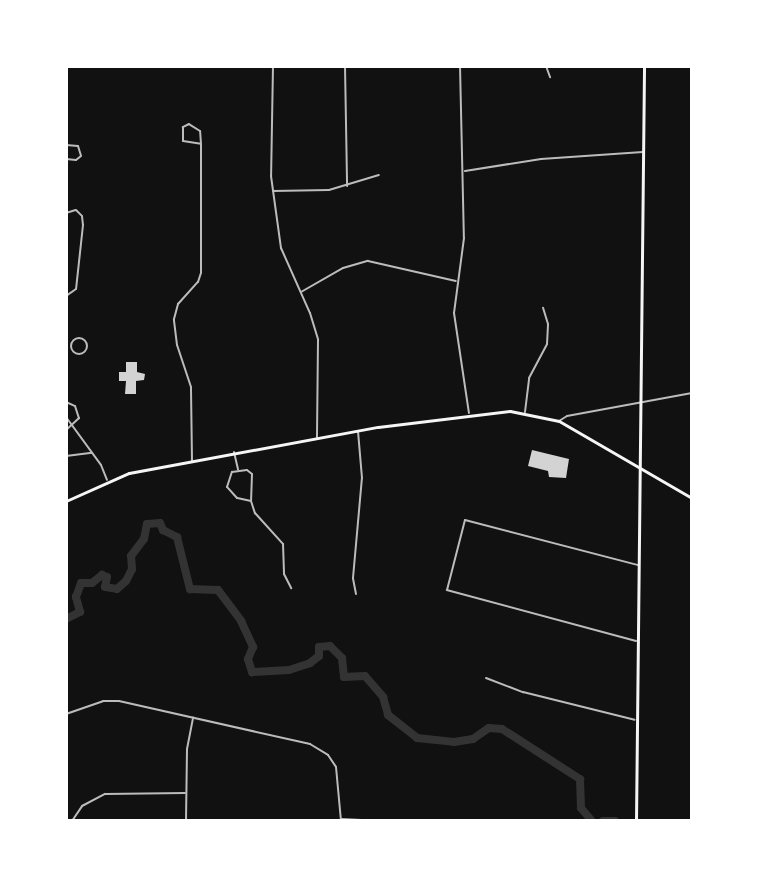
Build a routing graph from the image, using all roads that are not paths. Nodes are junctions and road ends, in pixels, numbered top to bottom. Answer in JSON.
{"nodes":[{"id":1,"x":273,"y":66,"type":"edge"},
{"id":2,"x":345,"y":66,"type":"edge"},
{"id":3,"x":460,"y":66,"type":"edge"},
{"id":4,"x":546,"y":66,"type":"edge"},
{"id":5,"x":644,"y":66,"type":"edge"},
{"id":6,"x":550,"y":76,"type":"dead end"},
{"id":7,"x":201,"y":144,"type":"junction"},
{"id":8,"x":66,"y":145,"type":"edge"},
{"id":9,"x":643,"y":152,"type":"junction"},
{"id":10,"x":66,"y":159,"type":"edge"},
{"id":11,"x":464,"y":171,"type":"junction"},
{"id":12,"x":380,"y":175,"type":"dead end"},
{"id":13,"x":347,"y":186,"type":"junction"},
{"id":14,"x":273,"y":191,"type":"junction"},
{"id":15,"x":66,"y":213,"type":"edge"},
{"id":16,"x":66,"y":234,"type":"edge"},
{"id":17,"x":66,"y":248,"type":"edge"},
{"id":18,"x":457,"y":281,"type":"junction"},
{"id":19,"x":301,"y":292,"type":"junction"},
{"id":20,"x":66,"y":296,"type":"edge"},
{"id":21,"x":543,"y":308,"type":"dead end"},
{"id":22,"x":68,"y":346,"type":"edge"},
{"id":23,"x":692,"y":393,"type":"edge"},
{"id":24,"x":66,"y":402,"type":"edge"},
{"id":25,"x":640,"y":403,"type":"junction"},
{"id":26,"x":525,"y":412,"type":"junction"},
{"id":27,"x":469,"y":413,"type":"junction"},
{"id":28,"x":66,"y":417,"type":"edge"},
{"id":29,"x":559,"y":421,"type":"junction"},
{"id":30,"x":72,"y":427,"type":"junction"},
{"id":31,"x":66,"y":430,"type":"edge"},
{"id":32,"x":358,"y":431,"type":"junction"},
{"id":33,"x":317,"y":438,"type":"junction"},
{"id":34,"x":234,"y":452,"type":"junction"},
{"id":35,"x":92,"y":453,"type":"junction"},
{"id":36,"x":66,"y":456,"type":"edge"},
{"id":37,"x":192,"y":460,"type":"junction"},
{"id":38,"x":639,"y":466,"type":"junction"},
{"id":39,"x":238,"y":470,"type":"junction"},
{"id":40,"x":107,"y":480,"type":"junction"},
{"id":41,"x":692,"y":498,"type":"edge"},
{"id":42,"x":66,"y":501,"type":"edge"},
{"id":43,"x":251,"y":501,"type":"junction"},
{"id":44,"x":638,"y":565,"type":"junction"},
{"id":45,"x":291,"y":588,"type":"dead end"},
{"id":46,"x":356,"y":594,"type":"dead end"},
{"id":47,"x":636,"y":642,"type":"junction"},
{"id":48,"x":486,"y":678,"type":"dead end"},
{"id":49,"x":66,"y":714,"type":"edge"},
{"id":50,"x":193,"y":718,"type":"junction"},
{"id":51,"x":635,"y":720,"type":"junction"},
{"id":52,"x":185,"y":793,"type":"junction"},
{"id":53,"x":341,"y":820,"type":"edge"},
{"id":54,"x":72,"y":821,"type":"edge"},
{"id":55,"x":186,"y":821,"type":"edge"},
{"id":56,"x":381,"y":821,"type":"edge"},
{"id":57,"x":636,"y":821,"type":"edge"}],
"edges":[{"from":1,"to":14,"type":"street"},
{"from":2,"to":13,"type":"street"},
{"from":3,"to":11,"type":"street"},
{"from":4,"to":6,"type":"street"},
{"from":5,"to":9,"type":"main road"},
{"from":7,"to":7,"type":"street"},
{"from":7,"to":37,"type":"street"},
{"from":8,"to":10,"type":"street"},
{"from":9,"to":11,"type":"street"},
{"from":9,"to":25,"type":"main road"},
{"from":11,"to":18,"type":"street"},
{"from":12,"to":13,"type":"street"},
{"from":13,"to":14,"type":"street"},
{"from":14,"to":19,"type":"street"},
{"from":15,"to":20,"type":"street"},
{"from":16,"to":17,"type":"street"},
{"from":18,"to":19,"type":"street"},
{"from":18,"to":27,"type":"street"},
{"from":19,"to":33,"type":"street"},
{"from":21,"to":26,"type":"street"},
{"from":22,"to":22,"type":"street"},
{"from":23,"to":25,"type":"street"},
{"from":24,"to":30,"type":"street"},
{"from":25,"to":29,"type":"street"},
{"from":25,"to":38,"type":"main road"},
{"from":26,"to":27,"type":"main road"},
{"from":26,"to":29,"type":"main road"},
{"from":27,"to":32,"type":"main road"},
{"from":28,"to":30,"type":"street"},
{"from":29,"to":38,"type":"main road"},
{"from":30,"to":31,"type":"street"},
{"from":30,"to":35,"type":"street"},
{"from":32,"to":33,"type":"main road"},
{"from":32,"to":46,"type":"street"},
{"from":33,"to":34,"type":"main road"},
{"from":34,"to":37,"type":"main road"},
{"from":34,"to":39,"type":"street"},
{"from":35,"to":36,"type":"street"},
{"from":35,"to":40,"type":"street"},
{"from":37,"to":40,"type":"main road"},
{"from":38,"to":41,"type":"main road"},
{"from":38,"to":44,"type":"main road"},
{"from":39,"to":43,"type":"street"},
{"from":39,"to":43,"type":"street"},
{"from":40,"to":42,"type":"main road"},
{"from":43,"to":45,"type":"street"},
{"from":44,"to":47,"type":"main road"},
{"from":44,"to":47,"type":"street"},
{"from":47,"to":51,"type":"main road"},
{"from":48,"to":51,"type":"street"},
{"from":49,"to":50,"type":"street"},
{"from":50,"to":52,"type":"street"},
{"from":50,"to":53,"type":"street"},
{"from":51,"to":57,"type":"main road"},
{"from":52,"to":54,"type":"street"},
{"from":52,"to":55,"type":"street"},
{"from":53,"to":56,"type":"street"}]}
